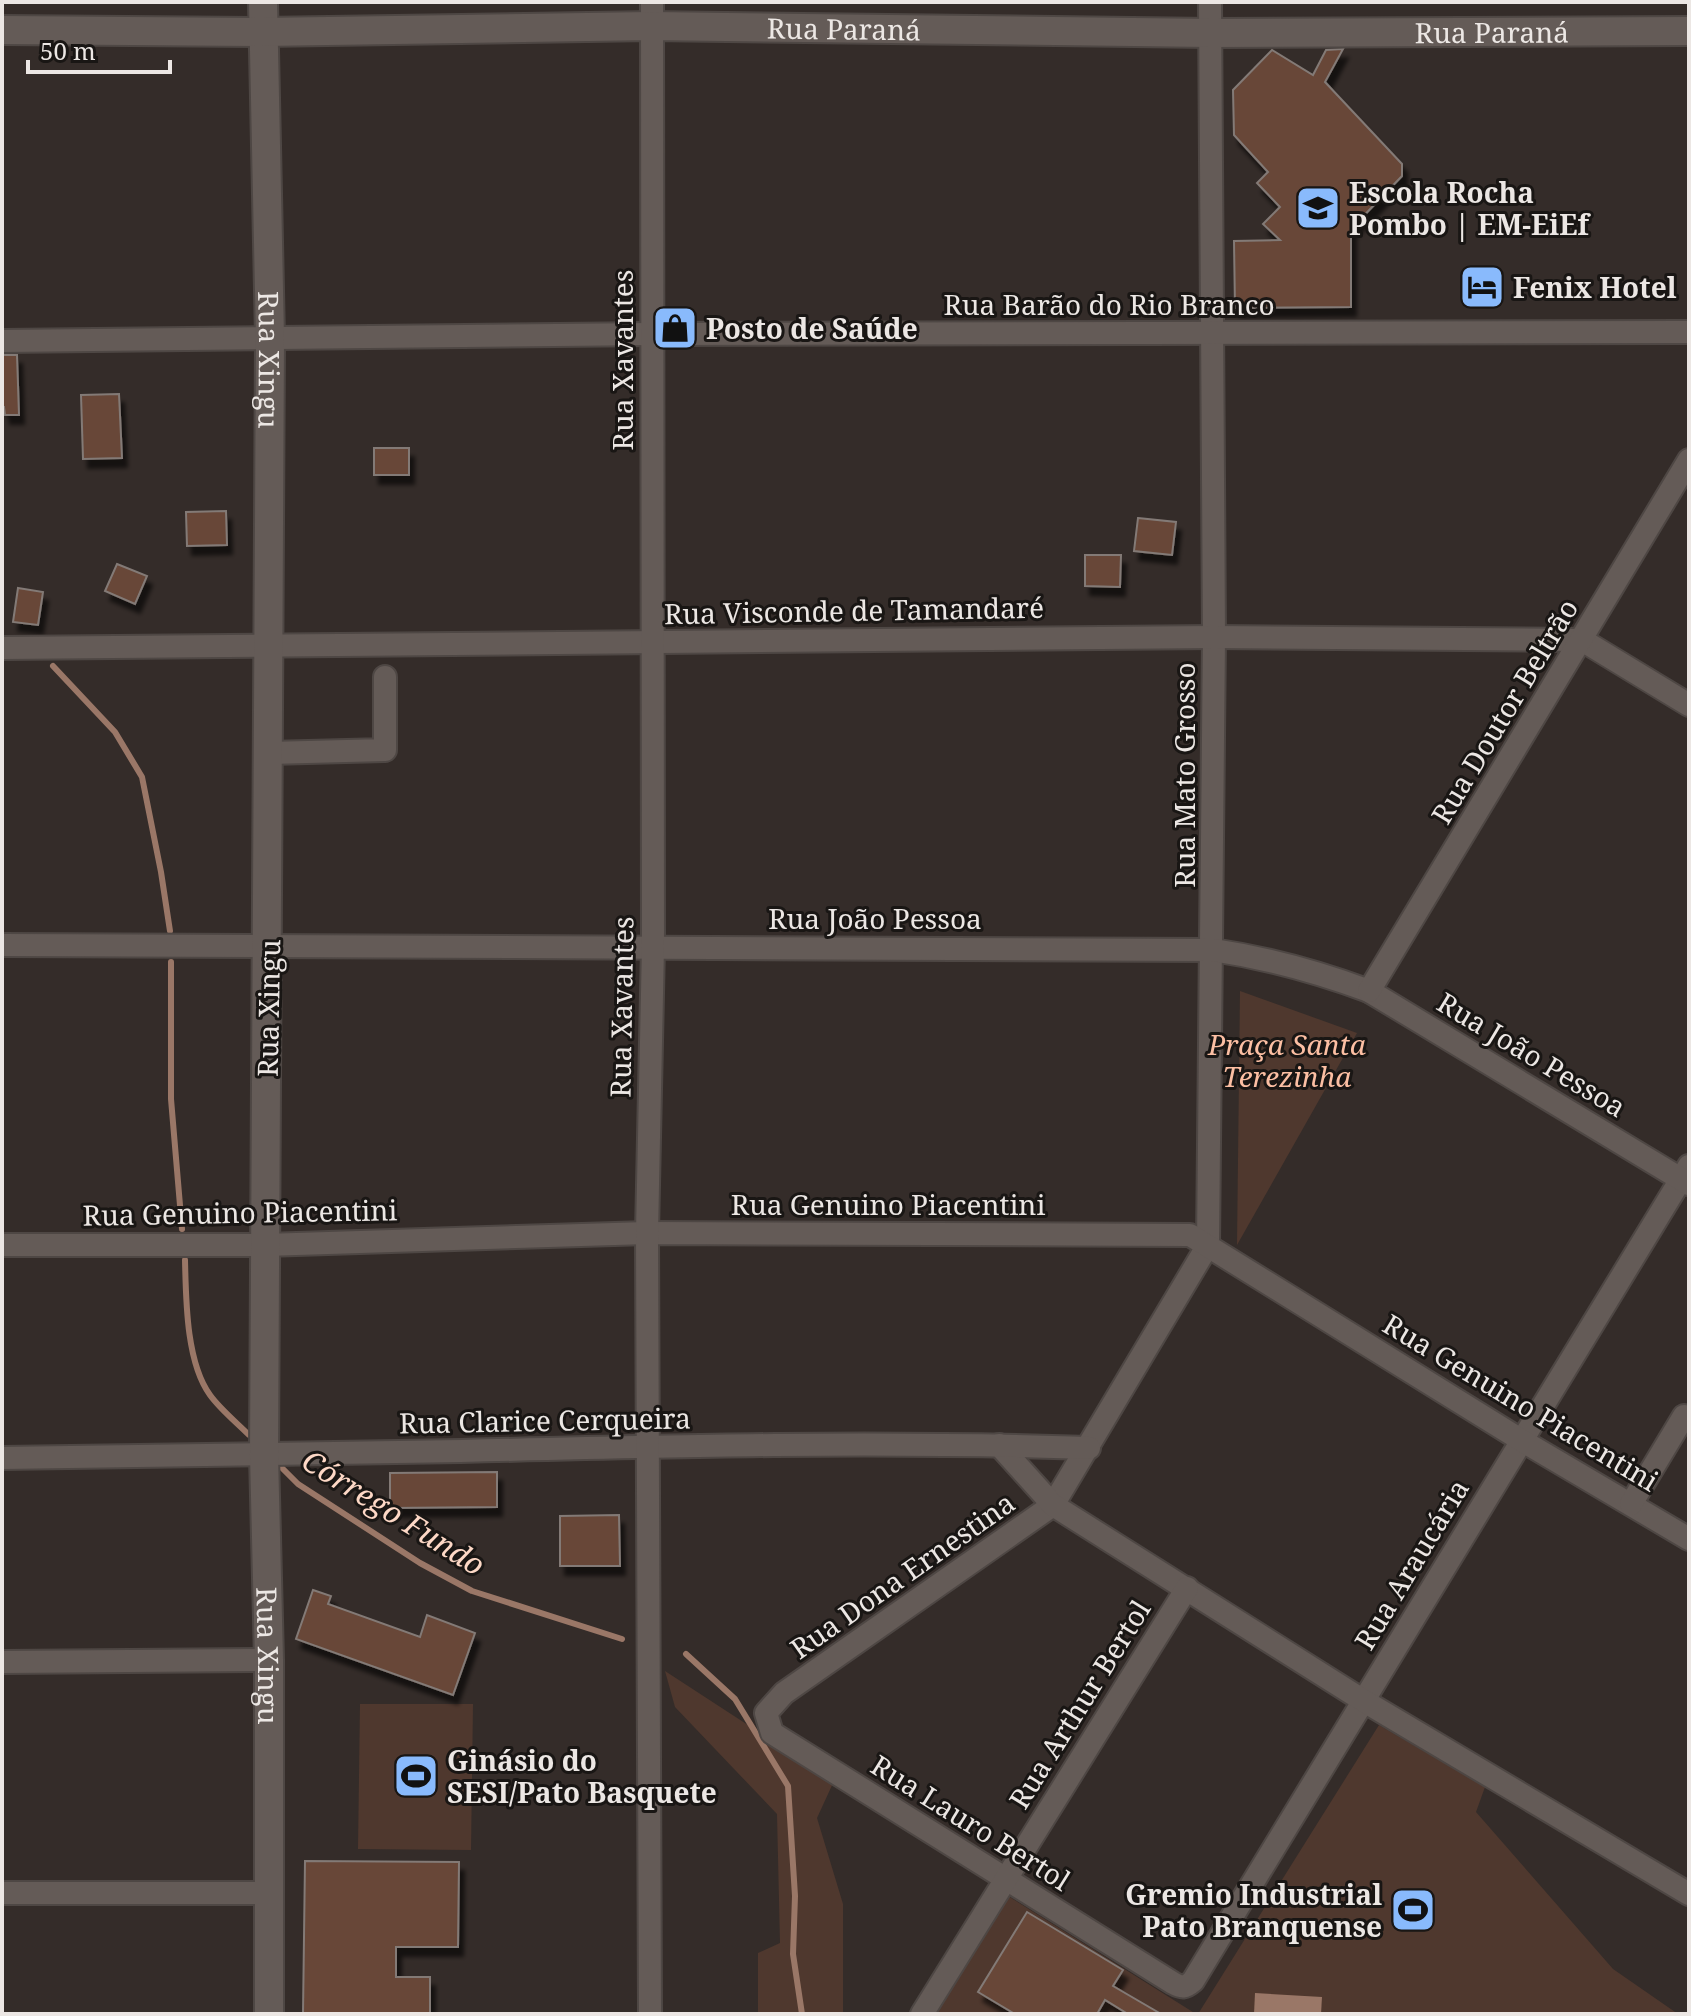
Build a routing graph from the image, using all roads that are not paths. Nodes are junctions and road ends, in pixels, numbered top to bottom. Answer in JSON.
{"nodes":[{"id":1,"x":263,"y":2,"type":"edge"},
{"id":2,"x":1210,"y":2,"type":"edge"},
{"id":3,"x":651,"y":14,"type":"edge"},
{"id":4,"x":2,"y":30,"type":"edge"},
{"id":5,"x":1689,"y":31,"type":"edge"},
{"id":6,"x":262,"y":32,"type":"junction"},
{"id":7,"x":1211,"y":33,"type":"junction"},
{"id":8,"x":1689,"y":332,"type":"edge"},
{"id":9,"x":652,"y":334,"type":"junction"},
{"id":10,"x":1214,"y":335,"type":"junction"},
{"id":11,"x":270,"y":338,"type":"junction"},
{"id":12,"x":2,"y":341,"type":"edge"},
{"id":13,"x":1689,"y":460,"type":"edge"},
{"id":14,"x":1214,"y":637,"type":"junction"},
{"id":15,"x":1582,"y":640,"type":"junction"},
{"id":16,"x":653,"y":642,"type":"junction"},
{"id":17,"x":270,"y":647,"type":"junction"},
{"id":18,"x":2,"y":648,"type":"edge"},
{"id":19,"x":385,"y":677,"type":"dead end"},
{"id":20,"x":1689,"y":705,"type":"edge"},
{"id":21,"x":269,"y":753,"type":"junction"},
{"id":22,"x":2,"y":945,"type":"edge"},
{"id":23,"x":653,"y":946,"type":"junction"},
{"id":24,"x":268,"y":947,"type":"junction"},
{"id":25,"x":1213,"y":950,"type":"junction"},
{"id":26,"x":1369,"y":991,"type":"junction"},
{"id":27,"x":1686,"y":1176,"type":"edge"},
{"id":28,"x":647,"y":1233,"type":"junction"},
{"id":29,"x":2,"y":1245,"type":"edge"},
{"id":30,"x":265,"y":1245,"type":"junction"},
{"id":31,"x":1208,"y":1245,"type":"junction"},
{"id":32,"x":1689,"y":1418,"type":"edge"},
{"id":33,"x":1521,"y":1440,"type":"junction"},
{"id":34,"x":999,"y":1445,"type":"junction"},
{"id":35,"x":648,"y":1447,"type":"junction"},
{"id":36,"x":1089,"y":1448,"type":"junction"},
{"id":37,"x":264,"y":1455,"type":"junction"},
{"id":38,"x":2,"y":1458,"type":"edge"},
{"id":39,"x":1631,"y":1504,"type":"junction"},
{"id":40,"x":1053,"y":1505,"type":"junction"},
{"id":41,"x":1689,"y":1539,"type":"edge"},
{"id":42,"x":1187,"y":1588,"type":"junction"},
{"id":43,"x":269,"y":1660,"type":"junction"},
{"id":44,"x":2,"y":1662,"type":"edge"},
{"id":45,"x":784,"y":1693,"type":"joint"},
{"id":46,"x":1364,"y":1701,"type":"junction"},
{"id":47,"x":1006,"y":1879,"type":"junction"},
{"id":48,"x":2,"y":1893,"type":"edge"},
{"id":49,"x":268,"y":1893,"type":"junction"},
{"id":50,"x":1689,"y":1894,"type":"edge"},
{"id":51,"x":1181,"y":1987,"type":"joint"},
{"id":52,"x":269,"y":2014,"type":"edge"},
{"id":53,"x":650,"y":2014,"type":"edge"},
{"id":54,"x":922,"y":2014,"type":"edge"}],
"edges":[{"from":1,"to":6,"type":"street","name":"Rua Xingu"},
{"from":2,"to":7,"type":"street","name":"Rua Mato Grosso"},
{"from":3,"to":6,"type":"street","name":"Rua Paraná"},
{"from":3,"to":7,"type":"street","name":"Rua Paraná"},
{"from":3,"to":9,"type":"street","name":"Rua Xavantes"},
{"from":4,"to":6,"type":"street","name":"Rua Paraná"},
{"from":5,"to":7,"type":"street","name":"Rua Paraná"},
{"from":6,"to":11,"type":"street","name":"Rua Xingu"},
{"from":7,"to":10,"type":"street","name":"Rua Mato Grosso"},
{"from":8,"to":10,"type":"street","name":"Rua Barão do Rio Branco"},
{"from":9,"to":10,"type":"street","name":"Rua Barão do Rio Branco"},
{"from":9,"to":11,"type":"street","name":"Rua Barão do Rio Branco"},
{"from":9,"to":16,"type":"street","name":"Rua Xavantes"},
{"from":10,"to":14,"type":"street","name":"Rua Mato Grosso"},
{"from":11,"to":12,"type":"street","name":"Rua Barão do Rio Branco"},
{"from":11,"to":17,"type":"street","name":"Rua Xingu"},
{"from":13,"to":15,"type":"street","name":"Rua Doutor Beltrão"},
{"from":14,"to":15,"type":"street","name":"Rua Visconde de Tamandaré"},
{"from":14,"to":16,"type":"street","name":"Rua Visconde de Tamandaré"},
{"from":14,"to":25,"type":"street","name":"Rua Mato Grosso"},
{"from":15,"to":20,"type":"street"},
{"from":15,"to":26,"type":"street","name":"Rua Doutor Beltrão"},
{"from":16,"to":17,"type":"street","name":"Rua Visconde de Tamandaré"},
{"from":16,"to":23,"type":"street","name":"Rua Xavantes"},
{"from":17,"to":18,"type":"street","name":"Rua Visconde de Tamandaré"},
{"from":17,"to":21,"type":"street","name":"Rua Xingu"},
{"from":19,"to":21,"type":"street"},
{"from":21,"to":24,"type":"street","name":"Rua Xingu"},
{"from":22,"to":24,"type":"street","name":"Rua João Pessoa"},
{"from":23,"to":24,"type":"street","name":"Rua João Pessoa"},
{"from":23,"to":25,"type":"street","name":"Rua João Pessoa"},
{"from":23,"to":28,"type":"street","name":"Rua Xavantes"},
{"from":24,"to":30,"type":"street","name":"Rua Xingu"},
{"from":25,"to":26,"type":"street","name":"Rua João Pessoa"},
{"from":25,"to":31,"type":"street","name":"Rua Mato Grosso"},
{"from":26,"to":27,"type":"street","name":"Rua João Pessoa"},
{"from":27,"to":33,"type":"street","name":"Rua Araucária"},
{"from":28,"to":30,"type":"street","name":"Rua Genuino Piacentini"},
{"from":28,"to":31,"type":"street","name":"Rua Genuino Piacentini"},
{"from":28,"to":35,"type":"street","name":"Rua Xavantes"},
{"from":29,"to":30,"type":"street","name":"Rua Genuino Piacentini"},
{"from":30,"to":37,"type":"street","name":"Rua Xingu"},
{"from":31,"to":33,"type":"street","name":"Rua Genuino Piacentini"},
{"from":31,"to":36,"type":"street","name":"Rua Mato Grosso"},
{"from":32,"to":39,"type":"street"},
{"from":33,"to":39,"type":"street","name":"Rua Genuino Piacentini"},
{"from":33,"to":46,"type":"street","name":"Rua Araucária"},
{"from":34,"to":35,"type":"street","name":"Rua Clarice Cerqueira"},
{"from":34,"to":36,"type":"street","name":"Rua Clarice Cerqueira"},
{"from":34,"to":40,"type":"street"},
{"from":35,"to":37,"type":"street","name":"Rua Clarice Cerqueira"},
{"from":35,"to":53,"type":"street","name":"Rua Xavantes"},
{"from":36,"to":40,"type":"street","name":"Rua Mato Grosso"},
{"from":37,"to":38,"type":"street","name":"Rua Clarice Cerqueira"},
{"from":37,"to":43,"type":"street","name":"Rua Xingu"},
{"from":39,"to":41,"type":"street","name":"Rua Genuino Piacentini"},
{"from":40,"to":42,"type":"street"},
{"from":40,"to":45,"type":"street","name":"Rua Dona Ernestina"},
{"from":42,"to":46,"type":"street"},
{"from":42,"to":47,"type":"street","name":"Rua Arthur Bertol"},
{"from":43,"to":44,"type":"street"},
{"from":43,"to":49,"type":"street","name":"Rua Xingu"},
{"from":45,"to":47,"type":"street","name":"Rua Lauro Bertol"},
{"from":46,"to":50,"type":"street"},
{"from":46,"to":51,"type":"street","name":"Rua Araucária"},
{"from":47,"to":51,"type":"street","name":"Rua Lauro Bertol"},
{"from":47,"to":54,"type":"street","name":"Rua Arthur Bertol"},
{"from":48,"to":49,"type":"street"},
{"from":49,"to":52,"type":"street","name":"Rua Xingu"}]}
